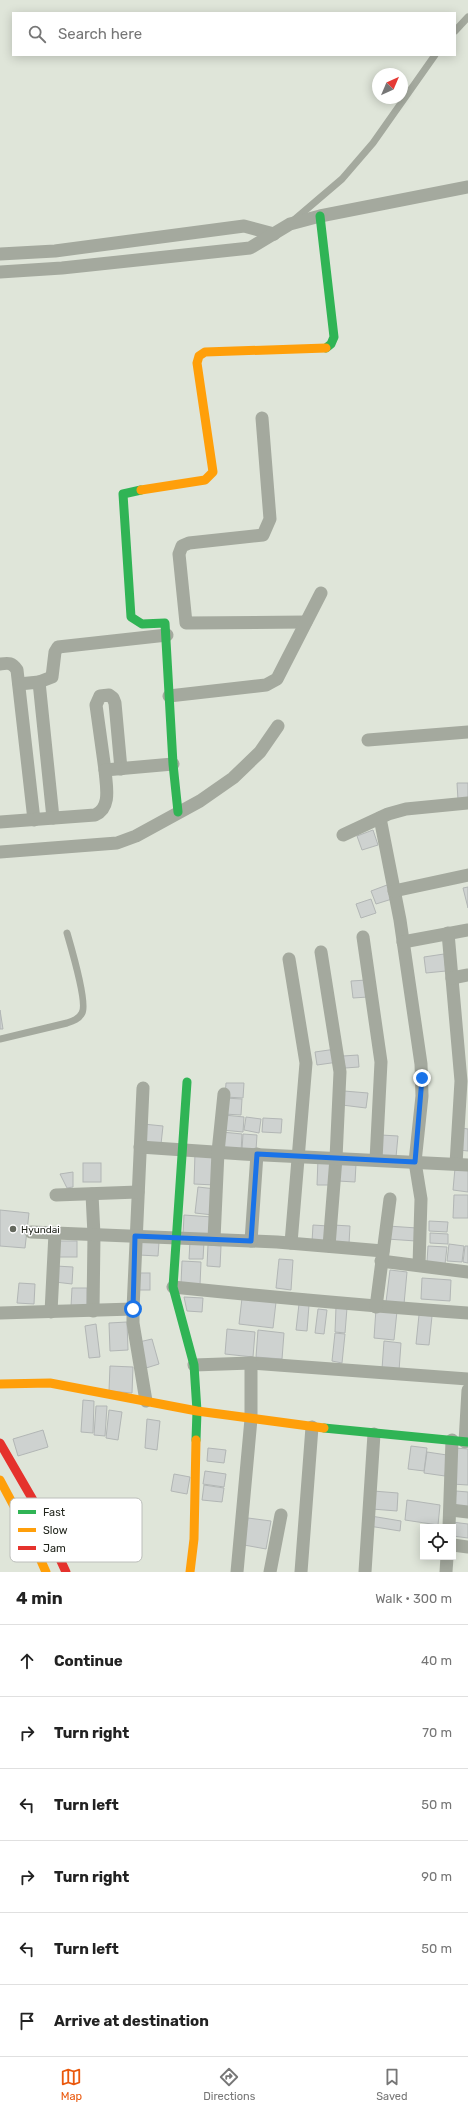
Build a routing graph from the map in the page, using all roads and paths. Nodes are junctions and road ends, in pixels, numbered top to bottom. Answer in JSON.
{"nodes":[{"id":1,"x":468,"y":17,"type":"edge"},
{"id":2,"x":456,"y":30,"type":"edge"},
{"id":3,"x":434,"y":56,"type":"edge"},
{"id":4,"x":468,"y":187,"type":"edge"},
{"id":5,"x":320,"y":216,"type":"junction"},
{"id":6,"x":290,"y":224,"type":"junction"},
{"id":7,"x":274,"y":234,"type":"junction"},
{"id":8,"x":0,"y":254,"type":"edge"},
{"id":9,"x":0,"y":272,"type":"edge"},
{"id":10,"x":262,"y":418,"type":"dead end"},
{"id":11,"x":321,"y":593,"type":"dead end"},
{"id":12,"x":306,"y":622,"type":"junction"},
{"id":13,"x":186,"y":623,"type":"junction"},
{"id":14,"x":166,"y":629,"type":"junction"},
{"id":15,"x":0,"y":664,"type":"edge"},
{"id":16,"x":39,"y":682,"type":"junction"},
{"id":17,"x":18,"y":684,"type":"junction"},
{"id":18,"x":169,"y":696,"type":"junction"},
{"id":19,"x":278,"y":726,"type":"dead end"},
{"id":20,"x":468,"y":732,"type":"edge"},
{"id":21,"x":368,"y":740,"type":"dead end"},
{"id":22,"x":173,"y":764,"type":"junction"},
{"id":23,"x":121,"y":769,"type":"junction"},
{"id":24,"x":105,"y":770,"type":"junction"},
{"id":25,"x":468,"y":804,"type":"edge"},
{"id":26,"x":178,"y":812,"type":"junction"},
{"id":27,"x":53,"y":818,"type":"junction"},
{"id":28,"x":380,"y":818,"type":"junction"},
{"id":29,"x":34,"y":820,"type":"junction"},
{"id":30,"x":0,"y":822,"type":"edge"},
{"id":31,"x":342,"y":835,"type":"dead end"},
{"id":32,"x":0,"y":852,"type":"edge"},
{"id":33,"x":468,"y":875,"type":"edge"},
{"id":34,"x":394,"y":891,"type":"junction"},
{"id":35,"x":468,"y":930,"type":"edge"},
{"id":36,"x":67,"y":933,"type":"dead end"},
{"id":37,"x":448,"y":934,"type":"junction"},
{"id":38,"x":363,"y":937,"type":"dead end"},
{"id":39,"x":403,"y":942,"type":"junction"},
{"id":40,"x":321,"y":952,"type":"dead end"},
{"id":41,"x":289,"y":959,"type":"dead end"},
{"id":42,"x":468,"y":975,"type":"edge"},
{"id":43,"x":452,"y":978,"type":"junction"},
{"id":44,"x":0,"y":1038,"type":"edge"},
{"id":45,"x":464,"y":1053,"type":"edge"},
{"id":46,"x":465,"y":1080,"type":"edge"},
{"id":47,"x":187,"y":1082,"type":"dead end"},
{"id":48,"x":143,"y":1088,"type":"dead end"},
{"id":49,"x":224,"y":1094,"type":"dead end"},
{"id":50,"x":140,"y":1147,"type":"junction"},
{"id":51,"x":181,"y":1149,"type":"junction"},
{"id":52,"x":218,"y":1152,"type":"junction"},
{"id":53,"x":257,"y":1154,"type":"junction"},
{"id":54,"x":298,"y":1156,"type":"junction"},
{"id":55,"x":336,"y":1158,"type":"junction"},
{"id":56,"x":376,"y":1160,"type":"junction"},
{"id":57,"x":415,"y":1162,"type":"junction"},
{"id":58,"x":462,"y":1164,"type":"edge"},
{"id":59,"x":138,"y":1192,"type":"junction"},
{"id":60,"x":92,"y":1194,"type":"junction"},
{"id":61,"x":56,"y":1195,"type":"dead end"},
{"id":62,"x":390,"y":1199,"type":"dead end"},
{"id":63,"x":31,"y":1232,"type":"dead end"},
{"id":64,"x":55,"y":1233,"type":"junction"},
{"id":65,"x":94,"y":1235,"type":"junction"},
{"id":66,"x":135,"y":1236,"type":"junction"},
{"id":67,"x":176,"y":1238,"type":"junction"},
{"id":68,"x":214,"y":1239,"type":"junction"},
{"id":69,"x":251,"y":1241,"type":"junction"},
{"id":70,"x":291,"y":1243,"type":"junction"},
{"id":71,"x":329,"y":1246,"type":"junction"},
{"id":72,"x":382,"y":1256,"type":"junction"},
{"id":73,"x":419,"y":1265,"type":"junction"},
{"id":74,"x":468,"y":1272,"type":"edge"},
{"id":75,"x":173,"y":1287,"type":"junction"},
{"id":76,"x":376,"y":1307,"type":"junction"},
{"id":77,"x":133,"y":1309,"type":"junction"},
{"id":78,"x":93,"y":1311,"type":"junction"},
{"id":79,"x":51,"y":1312,"type":"junction"},
{"id":80,"x":0,"y":1313,"type":"edge"},
{"id":81,"x":468,"y":1313,"type":"edge"},
{"id":82,"x":251,"y":1363,"type":"junction"},
{"id":83,"x":194,"y":1365,"type":"junction"},
{"id":84,"x":468,"y":1379,"type":"edge"},
{"id":85,"x":0,"y":1384,"type":"edge"},
{"id":86,"x":468,"y":1390,"type":"edge"},
{"id":87,"x":146,"y":1401,"type":"junction"},
{"id":88,"x":197,"y":1411,"type":"junction"},
{"id":89,"x":251,"y":1419,"type":"junction"},
{"id":90,"x":312,"y":1427,"type":"junction"},
{"id":91,"x":374,"y":1434,"type":"junction"},
{"id":92,"x":462,"y":1441,"type":"edge"},
{"id":93,"x":0,"y":1443,"type":"edge"},
{"id":94,"x":0,"y":1480,"type":"edge"},
{"id":95,"x":32,"y":1498,"type":"edge"},
{"id":96,"x":10,"y":1499,"type":"edge"},
{"id":97,"x":451,"y":1510,"type":"junction"},
{"id":98,"x":468,"y":1512,"type":"edge"},
{"id":99,"x":281,"y":1514,"type":"dead end"},
{"id":100,"x":449,"y":1524,"type":"edge"},
{"id":101,"x":456,"y":1545,"type":"edge"},
{"id":102,"x":468,"y":1547,"type":"edge"},
{"id":103,"x":447,"y":1560,"type":"edge"},
{"id":104,"x":42,"y":1562,"type":"edge"},
{"id":105,"x":61,"y":1562,"type":"edge"},
{"id":106,"x":46,"y":1572,"type":"edge"},
{"id":107,"x":66,"y":1572,"type":"edge"},
{"id":108,"x":190,"y":1572,"type":"edge"},
{"id":109,"x":237,"y":1572,"type":"edge"},
{"id":110,"x":270,"y":1572,"type":"edge"},
{"id":111,"x":301,"y":1572,"type":"edge"},
{"id":112,"x":365,"y":1572,"type":"edge"},
{"id":113,"x":446,"y":1572,"type":"edge"}],
"edges":[{"from":1,"to":2,"type":"lane"},
{"from":3,"to":6,"type":"lane"},
{"from":4,"to":5,"type":"street"},
{"from":5,"to":6,"type":"street"},
{"from":5,"to":14,"type":"main road"},
{"from":6,"to":7,"type":"street"},
{"from":7,"to":8,"type":"street"},
{"from":7,"to":9,"type":"street"},
{"from":10,"to":13,"type":"street"},
{"from":11,"to":12,"type":"street"},
{"from":12,"to":13,"type":"street"},
{"from":12,"to":18,"type":"street"},
{"from":13,"to":14,"type":"street"},
{"from":14,"to":16,"type":"street"},
{"from":14,"to":18,"type":"main road"},
{"from":15,"to":17,"type":"street"},
{"from":16,"to":17,"type":"street"},
{"from":16,"to":27,"type":"street"},
{"from":17,"to":29,"type":"street"},
{"from":18,"to":22,"type":"main road"},
{"from":19,"to":26,"type":"street"},
{"from":20,"to":21,"type":"street"},
{"from":22,"to":23,"type":"street"},
{"from":22,"to":26,"type":"main road"},
{"from":23,"to":24,"type":"street"},
{"from":23,"to":24,"type":"street"},
{"from":24,"to":27,"type":"street"},
{"from":25,"to":28,"type":"street"},
{"from":26,"to":32,"type":"street"},
{"from":27,"to":29,"type":"street"},
{"from":28,"to":31,"type":"street"},
{"from":28,"to":34,"type":"street"},
{"from":29,"to":30,"type":"street"},
{"from":33,"to":34,"type":"street"},
{"from":34,"to":39,"type":"street"},
{"from":35,"to":37,"type":"street"},
{"from":36,"to":44,"type":"lane"},
{"from":37,"to":39,"type":"street"},
{"from":37,"to":43,"type":"street"},
{"from":38,"to":56,"type":"street"},
{"from":39,"to":57,"type":"street"},
{"from":40,"to":55,"type":"street"},
{"from":41,"to":54,"type":"street"},
{"from":42,"to":43,"type":"street"},
{"from":43,"to":45,"type":"street"},
{"from":45,"to":46,"type":"street"},
{"from":46,"to":58,"type":"street"},
{"from":47,"to":51,"type":"main road"},
{"from":48,"to":50,"type":"street"},
{"from":49,"to":52,"type":"street"},
{"from":50,"to":51,"type":"street"},
{"from":50,"to":59,"type":"street"},
{"from":51,"to":52,"type":"street"},
{"from":51,"to":67,"type":"main road"},
{"from":52,"to":53,"type":"street"},
{"from":52,"to":68,"type":"street"},
{"from":53,"to":54,"type":"street"},
{"from":53,"to":69,"type":"street"},
{"from":54,"to":55,"type":"street"},
{"from":54,"to":70,"type":"street"},
{"from":55,"to":56,"type":"street"},
{"from":55,"to":71,"type":"street"},
{"from":56,"to":57,"type":"street"},
{"from":57,"to":58,"type":"street"},
{"from":57,"to":73,"type":"street"},
{"from":59,"to":60,"type":"street"},
{"from":59,"to":66,"type":"street"},
{"from":60,"to":61,"type":"street"},
{"from":60,"to":65,"type":"street"},
{"from":62,"to":72,"type":"street"},
{"from":63,"to":64,"type":"street"},
{"from":64,"to":65,"type":"street"},
{"from":64,"to":79,"type":"street"},
{"from":65,"to":66,"type":"street"},
{"from":65,"to":78,"type":"street"},
{"from":66,"to":67,"type":"street"},
{"from":66,"to":77,"type":"street"},
{"from":67,"to":68,"type":"street"},
{"from":67,"to":75,"type":"main road"},
{"from":68,"to":69,"type":"street"},
{"from":69,"to":70,"type":"street"},
{"from":70,"to":71,"type":"street"},
{"from":71,"to":72,"type":"street"},
{"from":72,"to":73,"type":"street"},
{"from":72,"to":76,"type":"street"},
{"from":73,"to":74,"type":"street"},
{"from":75,"to":76,"type":"street"},
{"from":75,"to":83,"type":"main road"},
{"from":76,"to":81,"type":"street"},
{"from":77,"to":78,"type":"street"},
{"from":77,"to":87,"type":"street"},
{"from":78,"to":79,"type":"street"},
{"from":79,"to":80,"type":"street"},
{"from":82,"to":83,"type":"street"},
{"from":82,"to":84,"type":"street"},
{"from":82,"to":89,"type":"street"},
{"from":83,"to":88,"type":"main road"},
{"from":85,"to":87,"type":"main road"},
{"from":86,"to":92,"type":"street"},
{"from":87,"to":88,"type":"main road"},
{"from":88,"to":89,"type":"main road"},
{"from":88,"to":108,"type":"main road"},
{"from":89,"to":90,"type":"main road"},
{"from":89,"to":109,"type":"street"},
{"from":90,"to":91,"type":"main road"},
{"from":90,"to":111,"type":"street"},
{"from":91,"to":92,"type":"main road"},
{"from":91,"to":112,"type":"street"},
{"from":92,"to":97,"type":"street"},
{"from":93,"to":95,"type":"main road"},
{"from":94,"to":96,"type":"main road"},
{"from":97,"to":98,"type":"street"},
{"from":97,"to":100,"type":"street"},
{"from":99,"to":110,"type":"street"},
{"from":101,"to":102,"type":"street"},
{"from":103,"to":113,"type":"street"},
{"from":104,"to":106,"type":"main road"},
{"from":105,"to":107,"type":"main road"}]}
